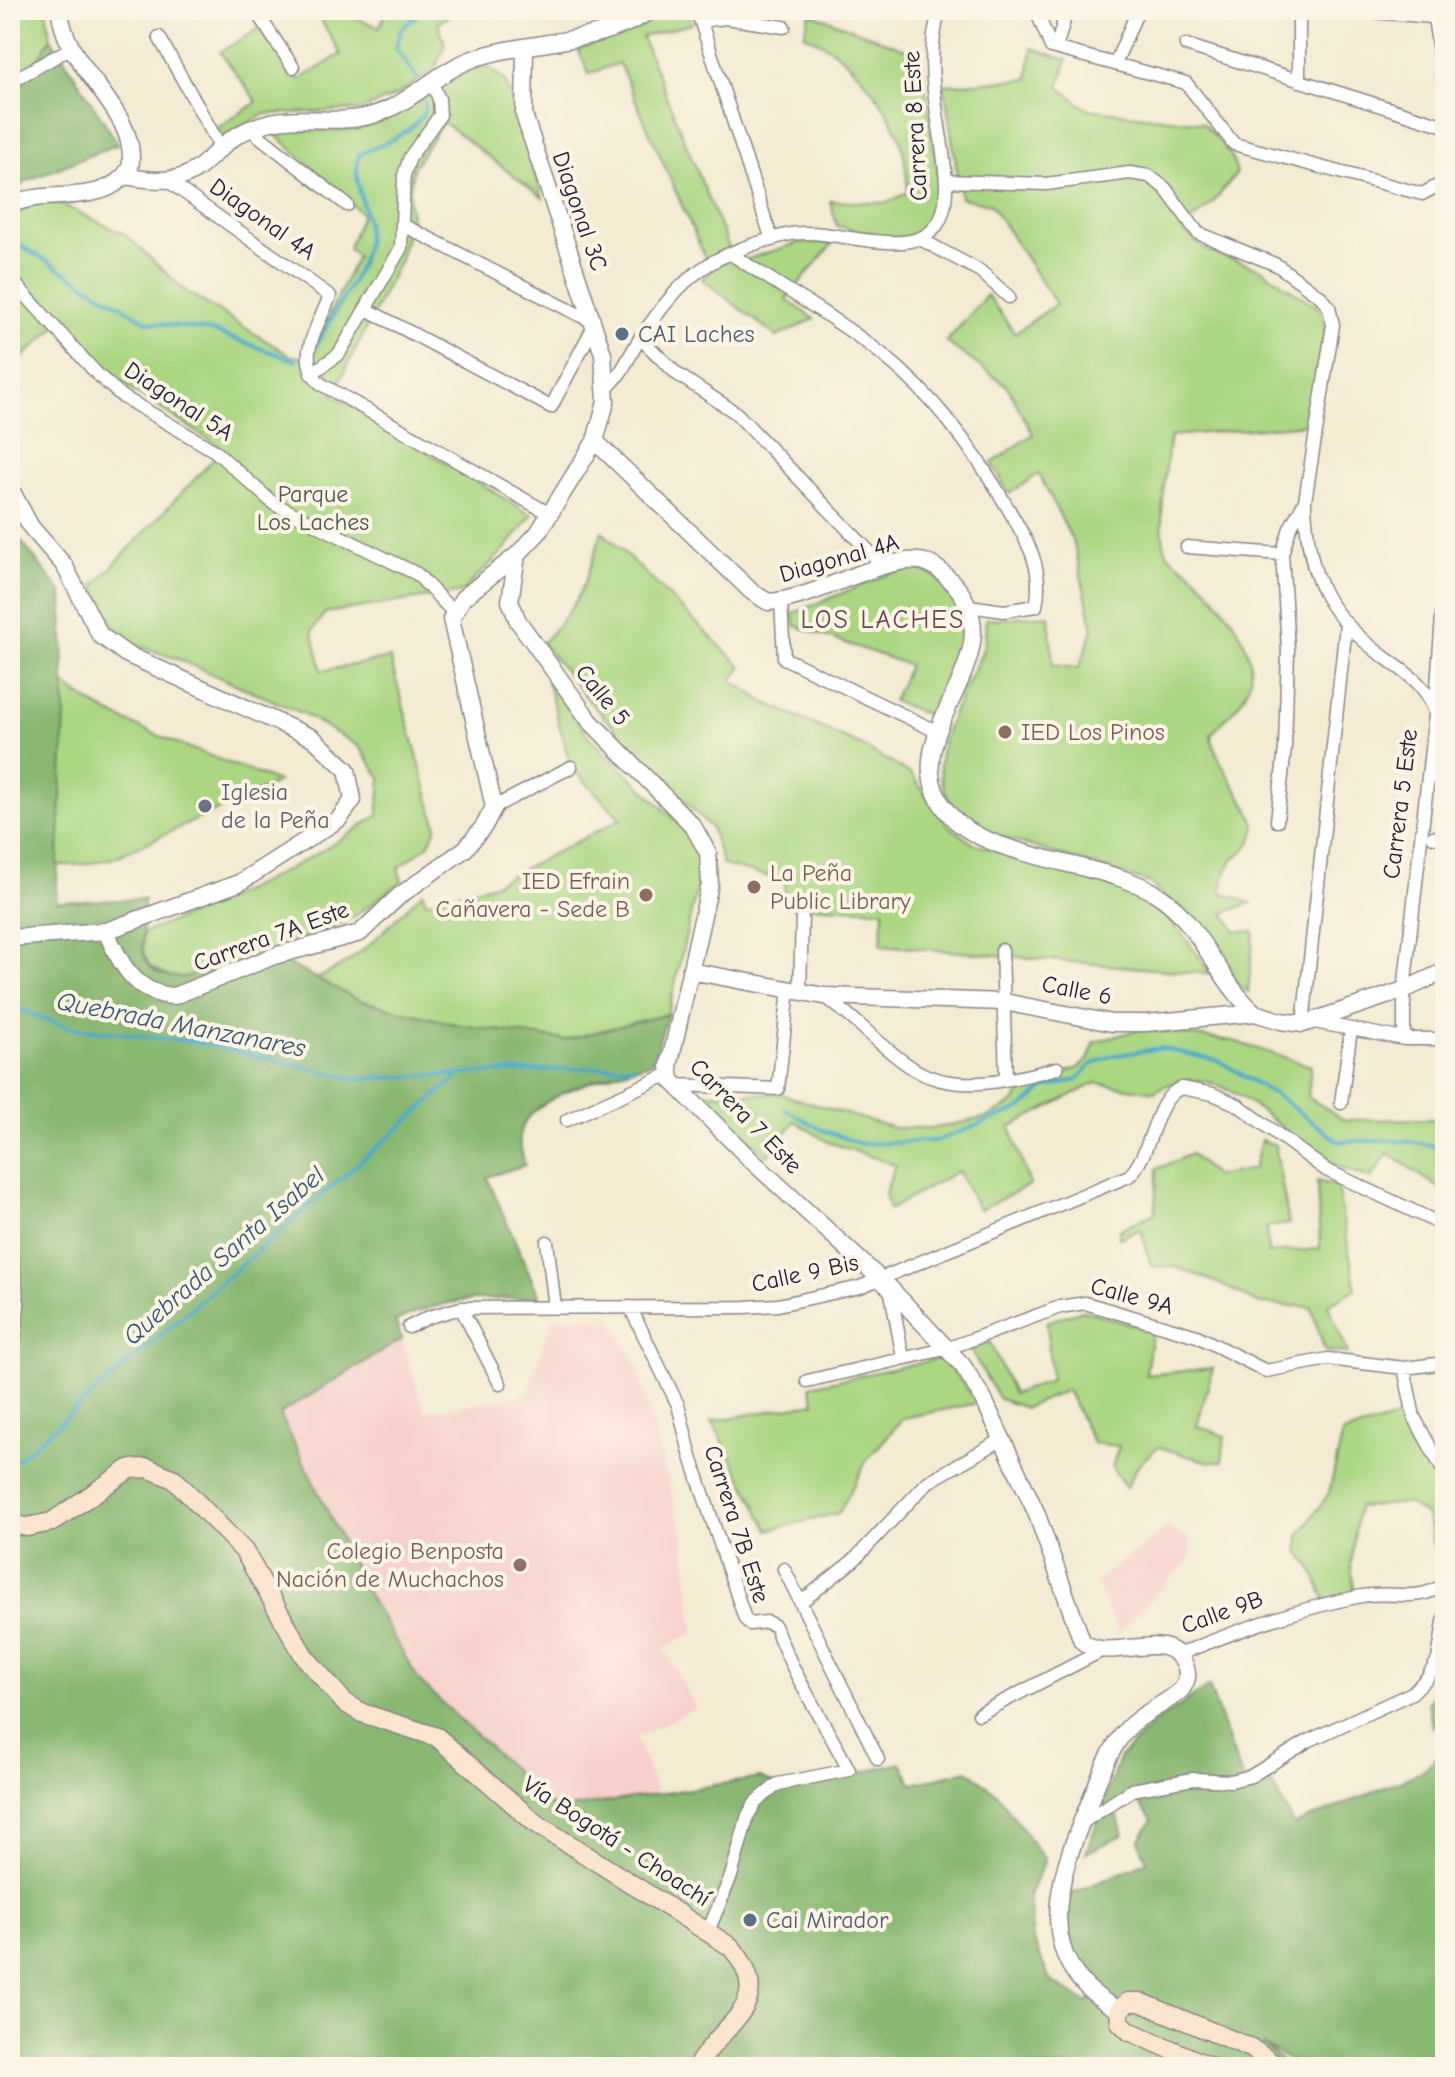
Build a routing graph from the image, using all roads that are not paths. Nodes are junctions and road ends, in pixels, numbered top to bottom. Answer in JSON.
{"nodes":[{"id":1,"x":60,"y":10,"type":"edge"},
{"id":2,"x":255,"y":10,"type":"edge"},
{"id":3,"x":651,"y":10,"type":"edge"},
{"id":4,"x":940,"y":10,"type":"edge"},
{"id":5,"x":1036,"y":10,"type":"edge"},
{"id":6,"x":1067,"y":10,"type":"edge"},
{"id":7,"x":1138,"y":10,"type":"edge"},
{"id":8,"x":1299,"y":10,"type":"edge"},
{"id":9,"x":1348,"y":10,"type":"edge"},
{"id":10,"x":1434,"y":14,"type":"edge"},
{"id":11,"x":698,"y":15,"type":"edge"},
{"id":12,"x":784,"y":27,"type":"dead end"},
{"id":13,"x":159,"y":37,"type":"dead end"},
{"id":14,"x":1186,"y":45,"type":"dead end"},
{"id":15,"x":1054,"y":47,"type":"junction"},
{"id":16,"x":71,"y":48,"type":"junction"},
{"id":17,"x":525,"y":48,"type":"junction"},
{"id":18,"x":1115,"y":64,"type":"junction"},
{"id":19,"x":293,"y":67,"type":"dead end"},
{"id":20,"x":1445,"y":78,"type":"edge"},
{"id":21,"x":431,"y":81,"type":"junction"},
{"id":22,"x":1299,"y":81,"type":"junction"},
{"id":23,"x":10,"y":82,"type":"edge"},
{"id":24,"x":1445,"y":126,"type":"edge"},
{"id":25,"x":250,"y":129,"type":"junction"},
{"id":26,"x":222,"y":150,"type":"junction"},
{"id":27,"x":125,"y":176,"type":"junction"},
{"id":28,"x":168,"y":181,"type":"junction"},
{"id":29,"x":946,"y":181,"type":"junction"},
{"id":30,"x":1445,"y":182,"type":"edge"},
{"id":31,"x":10,"y":205,"type":"edge"},
{"id":32,"x":347,"y":205,"type":"dead end"},
{"id":33,"x":403,"y":225,"type":"junction"},
{"id":34,"x":772,"y":240,"type":"junction"},
{"id":35,"x":922,"y":240,"type":"junction"},
{"id":36,"x":731,"y":254,"type":"junction"},
{"id":37,"x":10,"y":278,"type":"edge"},
{"id":38,"x":1009,"y":297,"type":"dead end"},
{"id":39,"x":366,"y":309,"type":"junction"},
{"id":40,"x":594,"y":324,"type":"junction"},
{"id":41,"x":640,"y":338,"type":"junction"},
{"id":42,"x":311,"y":374,"type":"junction"},
{"id":43,"x":608,"y":387,"type":"junction"},
{"id":44,"x":595,"y":441,"type":"junction"},
{"id":45,"x":10,"y":488,"type":"edge"},
{"id":46,"x":1305,"y":501,"type":"junction"},
{"id":47,"x":550,"y":514,"type":"junction"},
{"id":48,"x":1187,"y":547,"type":"dead end"},
{"id":49,"x":1282,"y":554,"type":"junction"},
{"id":50,"x":517,"y":555,"type":"junction"},
{"id":51,"x":884,"y":567,"type":"junction"},
{"id":52,"x":1445,"y":575,"type":"edge"},
{"id":53,"x":781,"y":601,"type":"junction"},
{"id":54,"x":969,"y":606,"type":"junction"},
{"id":55,"x":453,"y":612,"type":"junction"},
{"id":56,"x":1346,"y":625,"type":"junction"},
{"id":57,"x":1435,"y":714,"type":"junction"},
{"id":58,"x":936,"y":731,"type":"junction"},
{"id":59,"x":571,"y":767,"type":"dead end"},
{"id":60,"x":494,"y":807,"type":"junction"},
{"id":61,"x":1277,"y":821,"type":"dead end"},
{"id":62,"x":704,"y":843,"type":"joint"},
{"id":63,"x":802,"y":916,"type":"dead end"},
{"id":64,"x":106,"y":931,"type":"junction"},
{"id":65,"x":10,"y":938,"type":"edge"},
{"id":66,"x":1002,"y":950,"type":"dead end"},
{"id":67,"x":690,"y":971,"type":"junction"},
{"id":68,"x":1445,"y":971,"type":"edge"},
{"id":69,"x":795,"y":990,"type":"junction"},
{"id":70,"x":1404,"y":990,"type":"junction"},
{"id":71,"x":824,"y":996,"type":"junction"},
{"id":72,"x":1004,"y":1002,"type":"junction"},
{"id":73,"x":1255,"y":1013,"type":"junction"},
{"id":74,"x":1308,"y":1023,"type":"junction"},
{"id":75,"x":1351,"y":1029,"type":"junction"},
{"id":76,"x":1404,"y":1039,"type":"junction"},
{"id":77,"x":1445,"y":1039,"type":"edge"},
{"id":78,"x":1057,"y":1068,"type":"dead end"},
{"id":79,"x":1006,"y":1078,"type":"junction"},
{"id":80,"x":672,"y":1079,"type":"junction"},
{"id":81,"x":1341,"y":1103,"type":"dead end"},
{"id":82,"x":567,"y":1120,"type":"dead end"},
{"id":83,"x":1445,"y":1226,"type":"edge"},
{"id":84,"x":547,"y":1242,"type":"dead end"},
{"id":85,"x":10,"y":1257,"type":"edge"},
{"id":86,"x":885,"y":1283,"type":"junction"},
{"id":87,"x":555,"y":1307,"type":"junction"},
{"id":88,"x":630,"y":1307,"type":"junction"},
{"id":89,"x":461,"y":1308,"type":"junction"},
{"id":90,"x":409,"y":1327,"type":"dead end"},
{"id":91,"x":949,"y":1348,"type":"junction"},
{"id":92,"x":903,"y":1358,"type":"junction"},
{"id":93,"x":1445,"y":1363,"type":"edge"},
{"id":94,"x":10,"y":1364,"type":"edge"},
{"id":95,"x":1404,"y":1368,"type":"junction"},
{"id":96,"x":807,"y":1381,"type":"dead end"},
{"id":97,"x":500,"y":1384,"type":"dead end"},
{"id":98,"x":1003,"y":1439,"type":"junction"},
{"id":99,"x":1445,"y":1474,"type":"edge"},
{"id":100,"x":10,"y":1524,"type":"edge"},
{"id":101,"x":784,"y":1569,"type":"dead end"},
{"id":102,"x":1445,"y":1584,"type":"edge"},
{"id":103,"x":801,"y":1602,"type":"junction"},
{"id":104,"x":1445,"y":1616,"type":"edge"},
{"id":105,"x":1103,"y":1650,"type":"junction"},
{"id":106,"x":1180,"y":1654,"type":"junction"},
{"id":107,"x":979,"y":1714,"type":"dead end"},
{"id":108,"x":878,"y":1759,"type":"dead end"},
{"id":109,"x":1080,"y":1824,"type":"junction"},
{"id":110,"x":709,"y":1929,"type":"junction"},
{"id":111,"x":1119,"y":2010,"type":"junction"},
{"id":112,"x":697,"y":2067,"type":"edge"},
{"id":113,"x":1211,"y":2067,"type":"edge"},
{"id":114,"x":1278,"y":2067,"type":"edge"}],
"edges":[{"from":1,"to":16,"type":"street"},
{"from":2,"to":19,"type":"street"},
{"from":3,"to":17,"type":"street"},
{"from":4,"to":29,"type":"street","name":"Carrera 8 Este"},
{"from":5,"to":15,"type":"street"},
{"from":6,"to":15,"type":"street"},
{"from":7,"to":18,"type":"street"},
{"from":8,"to":22,"type":"street"},
{"from":9,"to":10,"type":"street"},
{"from":10,"to":20,"type":"street"},
{"from":11,"to":12,"type":"street"},
{"from":11,"to":34,"type":"street"},
{"from":13,"to":26,"type":"street"},
{"from":14,"to":22,"type":"street"},
{"from":15,"to":18,"type":"street"},
{"from":16,"to":23,"type":"street"},
{"from":16,"to":27,"type":"street"},
{"from":17,"to":21,"type":"street"},
{"from":17,"to":40,"type":"street","name":"Diagonal 3C"},
{"from":18,"to":30,"type":"street"},
{"from":21,"to":25,"type":"street"},
{"from":21,"to":33,"type":"street"},
{"from":22,"to":24,"type":"street"},
{"from":25,"to":26,"type":"street"},
{"from":25,"to":32,"type":"street"},
{"from":26,"to":28,"type":"street"},
{"from":27,"to":28,"type":"street"},
{"from":27,"to":31,"type":"street"},
{"from":28,"to":42,"type":"street","name":"Diagonal 4A"},
{"from":29,"to":35,"type":"street","name":"Carrera 8 Este"},
{"from":29,"to":46,"type":"street"},
{"from":33,"to":39,"type":"street"},
{"from":33,"to":40,"type":"street"},
{"from":34,"to":35,"type":"street"},
{"from":34,"to":36,"type":"street"},
{"from":35,"to":38,"type":"street"},
{"from":36,"to":41,"type":"street"},
{"from":36,"to":54,"type":"street"},
{"from":37,"to":55,"type":"street","name":"Diagonal 5A"},
{"from":39,"to":40,"type":"street"},
{"from":39,"to":42,"type":"street"},
{"from":40,"to":43,"type":"street","name":"Diagonal 3C"},
{"from":41,"to":43,"type":"street"},
{"from":41,"to":51,"type":"street"},
{"from":42,"to":47,"type":"street"},
{"from":43,"to":44,"type":"street"},
{"from":44,"to":47,"type":"street"},
{"from":44,"to":53,"type":"street","name":"Diagonal 4A"},
{"from":45,"to":64,"type":"street"},
{"from":46,"to":49,"type":"street"},
{"from":46,"to":56,"type":"street"},
{"from":47,"to":50,"type":"street"},
{"from":48,"to":49,"type":"street"},
{"from":49,"to":61,"type":"street"},
{"from":50,"to":55,"type":"street"},
{"from":50,"to":62,"type":"street","name":"Calle 5"},
{"from":51,"to":53,"type":"street","name":"Diagonal 4A"},
{"from":51,"to":54,"type":"street","name":"Diagonal 4A"},
{"from":52,"to":57,"type":"street","name":"Carrera 5 Este"},
{"from":53,"to":58,"type":"street"},
{"from":54,"to":58,"type":"street"},
{"from":55,"to":60,"type":"street"},
{"from":56,"to":57,"type":"street"},
{"from":56,"to":74,"type":"street"},
{"from":57,"to":70,"type":"street","name":"Carrera 5 Este"},
{"from":58,"to":73,"type":"street"},
{"from":59,"to":60,"type":"street","name":"Carrera 7A Este"},
{"from":60,"to":64,"type":"street","name":"Carrera 7A Este"},
{"from":62,"to":67,"type":"street","name":"Carrera 7 Este"},
{"from":63,"to":69,"type":"street"},
{"from":64,"to":65,"type":"street"},
{"from":66,"to":72,"type":"street"},
{"from":67,"to":69,"type":"street","name":"Calle 6"},
{"from":67,"to":80,"type":"street","name":"Carrera 7 Este"},
{"from":68,"to":70,"type":"street"},
{"from":69,"to":71,"type":"street","name":"Calle 6"},
{"from":69,"to":80,"type":"street"},
{"from":70,"to":74,"type":"street"},
{"from":70,"to":76,"type":"street","name":"Carrera 5 Este"},
{"from":71,"to":72,"type":"street","name":"Calle 6"},
{"from":71,"to":79,"type":"street"},
{"from":72,"to":73,"type":"street","name":"Calle 6"},
{"from":72,"to":79,"type":"street"},
{"from":73,"to":74,"type":"street","name":"Calle 6"},
{"from":74,"to":75,"type":"street"},
{"from":75,"to":76,"type":"street"},
{"from":75,"to":81,"type":"street"},
{"from":76,"to":77,"type":"street"},
{"from":78,"to":79,"type":"street"},
{"from":80,"to":82,"type":"street"},
{"from":80,"to":86,"type":"street","name":"Carrera 7 Este"},
{"from":83,"to":86,"type":"street","name":"Calle 9 Bis"},
{"from":84,"to":87,"type":"street"},
{"from":85,"to":94,"type":"street"},
{"from":86,"to":88,"type":"street","name":"Calle 9 Bis"},
{"from":86,"to":91,"type":"street","name":"Carrera 7 Este"},
{"from":86,"to":92,"type":"street"},
{"from":87,"to":88,"type":"street","name":"Calle 9 Bis"},
{"from":87,"to":89,"type":"street","name":"Calle 9 Bis"},
{"from":88,"to":110,"type":"street","name":"Carrera 7B Este"},
{"from":89,"to":90,"type":"street","name":"Calle 9 Bis"},
{"from":89,"to":97,"type":"street"},
{"from":91,"to":92,"type":"street","name":"Calle 9A"},
{"from":91,"to":95,"type":"street","name":"Calle 9A"},
{"from":91,"to":98,"type":"street","name":"Carrera 7 Este"},
{"from":92,"to":96,"type":"street","name":"Calle 9A"},
{"from":93,"to":95,"type":"street","name":"Calle 9A"},
{"from":95,"to":99,"type":"street"},
{"from":98,"to":103,"type":"street"},
{"from":98,"to":105,"type":"street","name":"Carrera 7 Este"},
{"from":100,"to":110,"type":"main road","name":"Vía Bogotá - Choachí"},
{"from":101,"to":103,"type":"street"},
{"from":102,"to":106,"type":"street","name":"Calle 9B"},
{"from":103,"to":108,"type":"street"},
{"from":104,"to":109,"type":"street"},
{"from":105,"to":106,"type":"street","name":"Calle 9B"},
{"from":105,"to":107,"type":"street","name":"Calle 9B"},
{"from":106,"to":109,"type":"street"},
{"from":109,"to":111,"type":"street"},
{"from":110,"to":112,"type":"main road","name":"Vía Bogotá - Choachí"},
{"from":111,"to":113,"type":"main road"},
{"from":111,"to":114,"type":"main road"}]}
